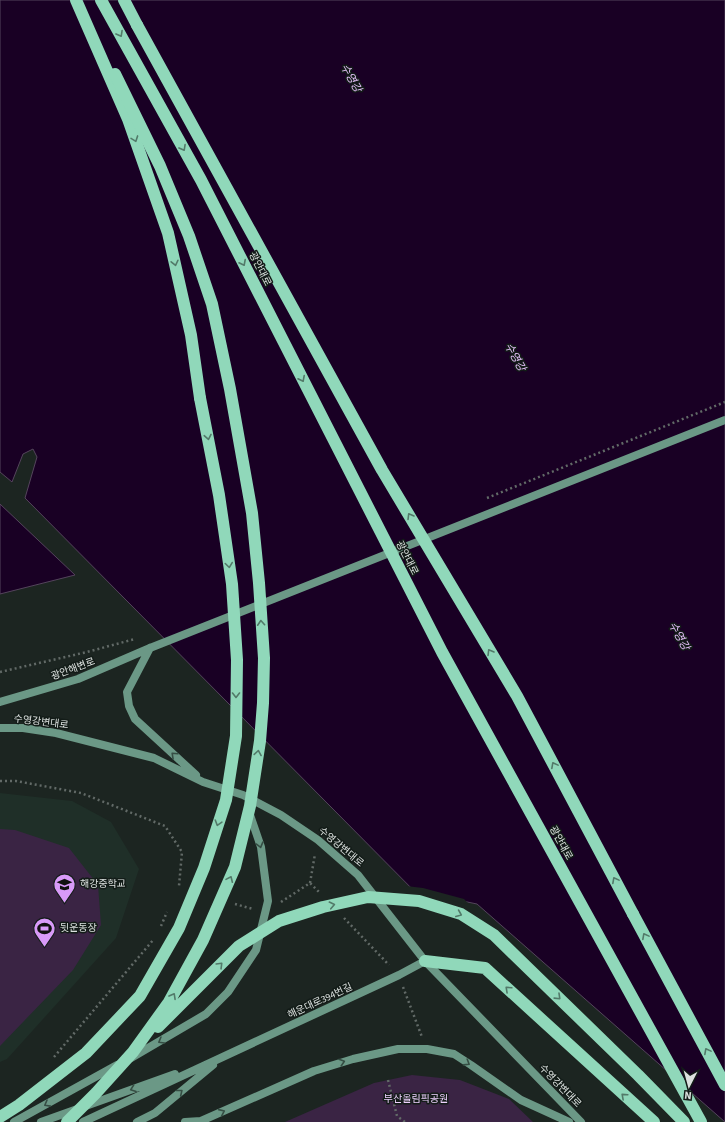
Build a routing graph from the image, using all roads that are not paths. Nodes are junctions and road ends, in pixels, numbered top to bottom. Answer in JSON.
{"nodes":[{"id":1,"x":77,"y":0,"type":"edge"},
{"id":2,"x":101,"y":0,"type":"edge"},
{"id":3,"x":124,"y":0,"type":"edge"},
{"id":4,"x":725,"y":420,"type":"edge"},
{"id":5,"x":150,"y":648,"type":"junction"},
{"id":6,"x":0,"y":702,"type":"edge"},
{"id":7,"x":0,"y":728,"type":"edge"},
{"id":8,"x":203,"y":782,"type":"junction"},
{"id":9,"x":242,"y":795,"type":"junction"},
{"id":10,"x":425,"y":961,"type":"junction"},
{"id":11,"x":133,"y":1052,"type":"junction"},
{"id":12,"x":223,"y":1057,"type":"junction"},
{"id":13,"x":725,"y":1085,"type":"edge"},
{"id":14,"x":0,"y":1117,"type":"edge"},
{"id":15,"x":14,"y":1122,"type":"edge"},
{"id":16,"x":41,"y":1122,"type":"edge"},
{"id":17,"x":67,"y":1122,"type":"edge"},
{"id":18,"x":83,"y":1122,"type":"edge"},
{"id":19,"x":137,"y":1122,"type":"edge"},
{"id":20,"x":185,"y":1122,"type":"edge"},
{"id":21,"x":569,"y":1122,"type":"edge"},
{"id":22,"x":581,"y":1122,"type":"edge"},
{"id":23,"x":654,"y":1122,"type":"edge"},
{"id":24,"x":684,"y":1122,"type":"edge"},
{"id":25,"x":701,"y":1122,"type":"edge"}],
"edges":[{"from":11,"to":1,"type":"highway","one_way":true,"bridge":true},
{"from":1,"to":14,"type":"highway","one_way":true,"bridge":true},
{"from":2,"to":25,"type":"highway","name":"광안대로","one_way":true,"bridge":true},
{"from":13,"to":3,"type":"highway","name":"광안대로","one_way":true,"bridge":true},
{"from":4,"to":5,"type":"main road","name":"광안해변로","bridge":true},
{"from":5,"to":6,"type":"main road","name":"광안해변로"},
{"from":8,"to":5,"type":"main road","one_way":true},
{"from":7,"to":8,"type":"main road","name":"수영강변대로"},
{"from":8,"to":9,"type":"main road","name":"수영강변대로"},
{"from":9,"to":10,"type":"main road","name":"수영강변대로"},
{"from":9,"to":15,"type":"main road","one_way":true},
{"from":10,"to":12,"type":"main road","name":"해운대로394번길"},
{"from":10,"to":22,"type":"main road","name":"수영강변대로"},
{"from":23,"to":10,"type":"highway","one_way":true},
{"from":11,"to":17,"type":"highway","bridge":true},
{"from":11,"to":24,"type":"highway","one_way":true,"bridge":true},
{"from":12,"to":16,"type":"main road","name":"해운대로394번길","one_way":true},
{"from":12,"to":18,"type":"main road","name":"해운대로394번길"},
{"from":19,"to":12,"type":"main road","name":"해운대로394번길","one_way":true},
{"from":20,"to":21,"type":"main road","one_way":true}]}
